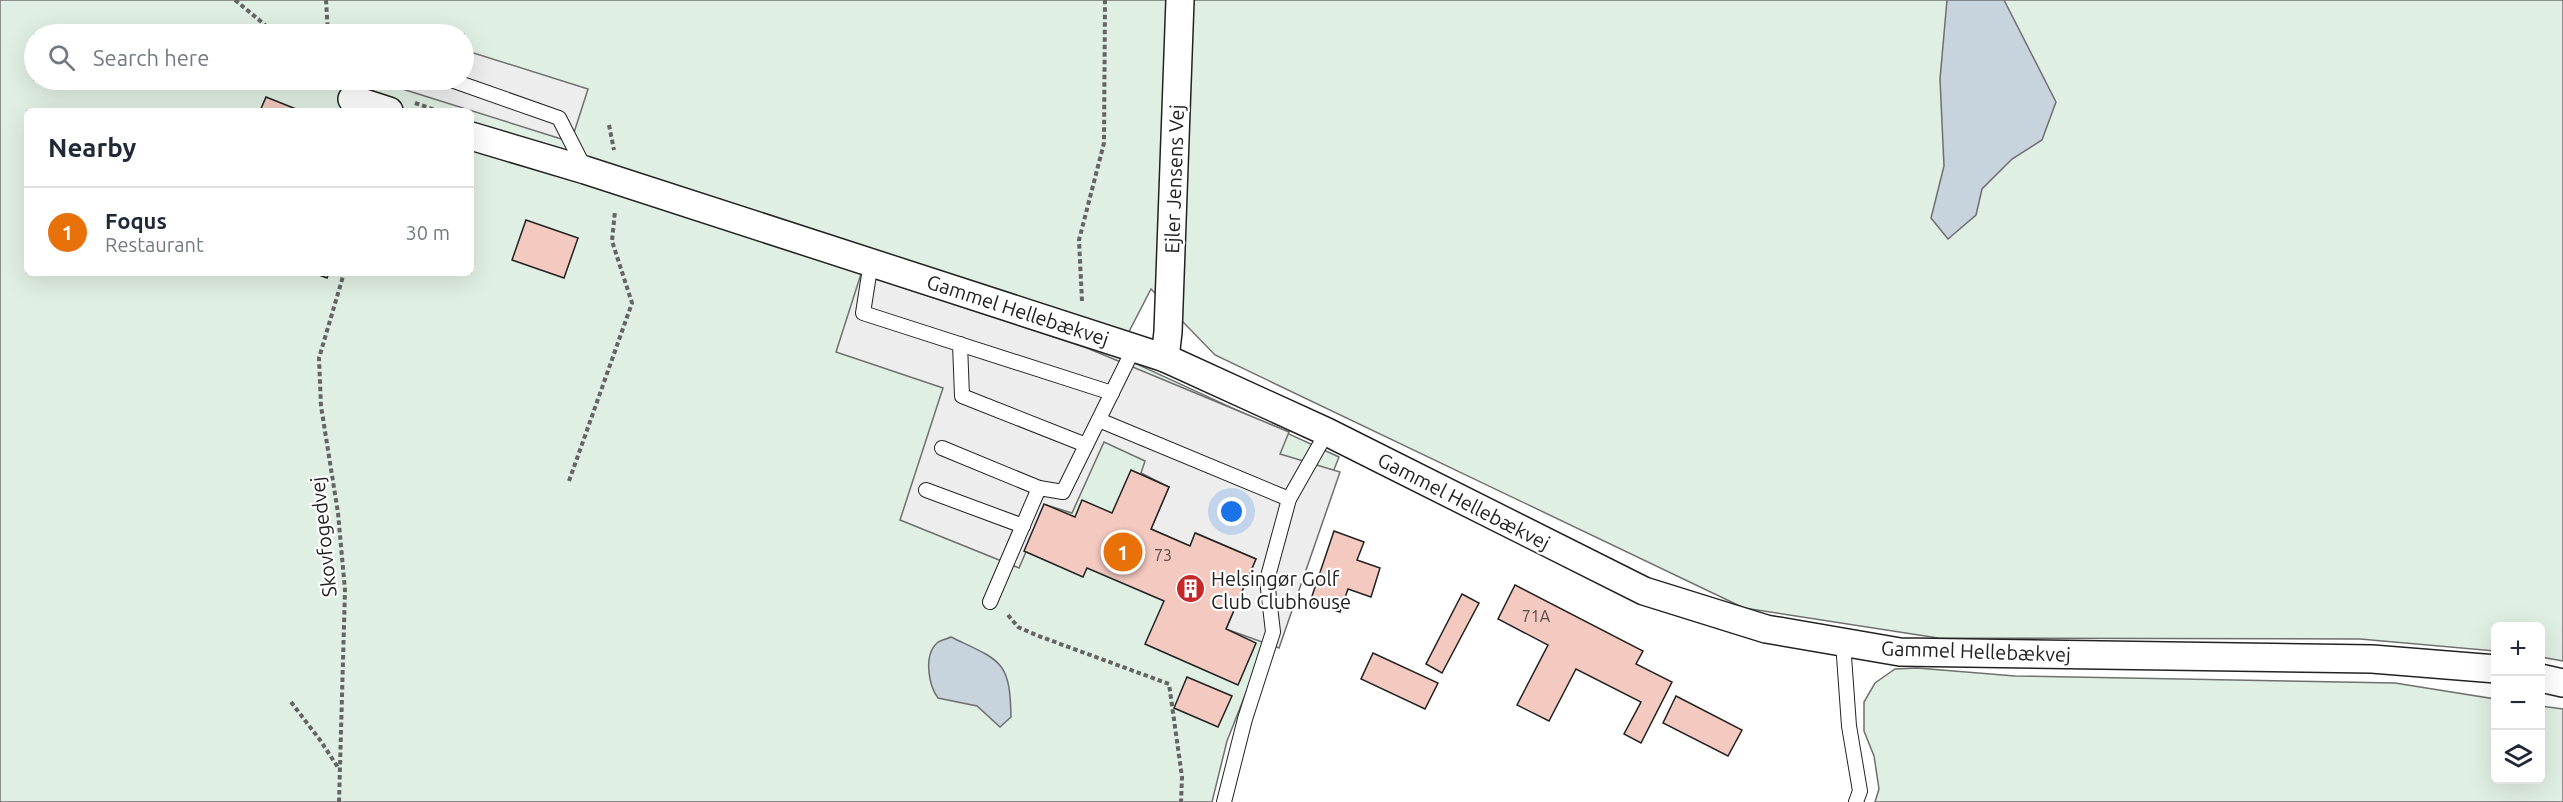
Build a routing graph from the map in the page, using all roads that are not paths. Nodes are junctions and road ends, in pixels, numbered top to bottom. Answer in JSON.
{"nodes":[{"id":1,"x":1180,"y":0,"type":"edge"},
{"id":2,"x":474,"y":88,"type":"edge"},
{"id":3,"x":352,"y":99,"type":"dead end"},
{"id":4,"x":380,"y":108,"type":"edge"},
{"id":5,"x":474,"y":137,"type":"edge"},
{"id":6,"x":585,"y":170,"type":"junction"},
{"id":7,"x":871,"y":262,"type":"junction"},
{"id":8,"x":960,"y":344,"type":"junction"},
{"id":9,"x":1134,"y":348,"type":"junction"},
{"id":10,"x":1165,"y":358,"type":"junction"},
{"id":11,"x":1112,"y":393,"type":"junction"},
{"id":12,"x":1099,"y":420,"type":"junction"},
{"id":13,"x":1327,"y":432,"type":"junction"},
{"id":14,"x":1086,"y":446,"type":"junction"},
{"id":15,"x":942,"y":448,"type":"dead end"},
{"id":16,"x":1039,"y":488,"type":"junction"},
{"id":17,"x":926,"y":490,"type":"dead end"},
{"id":18,"x":1289,"y":499,"type":"junction"},
{"id":19,"x":1023,"y":526,"type":"junction"},
{"id":20,"x":990,"y":602,"type":"dead end"},
{"id":21,"x":1843,"y":642,"type":"junction"},
{"id":22,"x":2491,"y":669,"type":"edge"},
{"id":23,"x":2545,"y":679,"type":"edge"},
{"id":24,"x":2563,"y":683,"type":"edge"},
{"id":25,"x":1224,"y":802,"type":"edge"},
{"id":26,"x":1856,"y":802,"type":"edge"}],
"edges":[{"from":1,"to":10,"type":"street","name":"Ejler Jensens Vej"},
{"from":2,"to":6,"type":"lane"},
{"from":3,"to":4,"type":"street"},
{"from":5,"to":6,"type":"street","name":"Gammel Hellebækvej"},
{"from":6,"to":7,"type":"street","name":"Gammel Hellebækvej"},
{"from":7,"to":8,"type":"lane"},
{"from":7,"to":9,"type":"street","name":"Gammel Hellebækvej"},
{"from":8,"to":11,"type":"lane"},
{"from":8,"to":14,"type":"lane"},
{"from":9,"to":10,"type":"street","name":"Gammel Hellebækvej"},
{"from":9,"to":11,"type":"lane"},
{"from":10,"to":13,"type":"street","name":"Gammel Hellebækvej"},
{"from":11,"to":12,"type":"lane"},
{"from":12,"to":14,"type":"lane"},
{"from":12,"to":18,"type":"lane"},
{"from":13,"to":18,"type":"lane"},
{"from":13,"to":21,"type":"street","name":"Gammel Hellebækvej"},
{"from":14,"to":16,"type":"lane"},
{"from":15,"to":16,"type":"lane"},
{"from":16,"to":19,"type":"lane"},
{"from":17,"to":19,"type":"lane"},
{"from":18,"to":25,"type":"lane"},
{"from":19,"to":20,"type":"lane"},
{"from":21,"to":22,"type":"street","name":"Gammel Hellebækvej"},
{"from":21,"to":26,"type":"lane"},
{"from":23,"to":24,"type":"street"}]}
